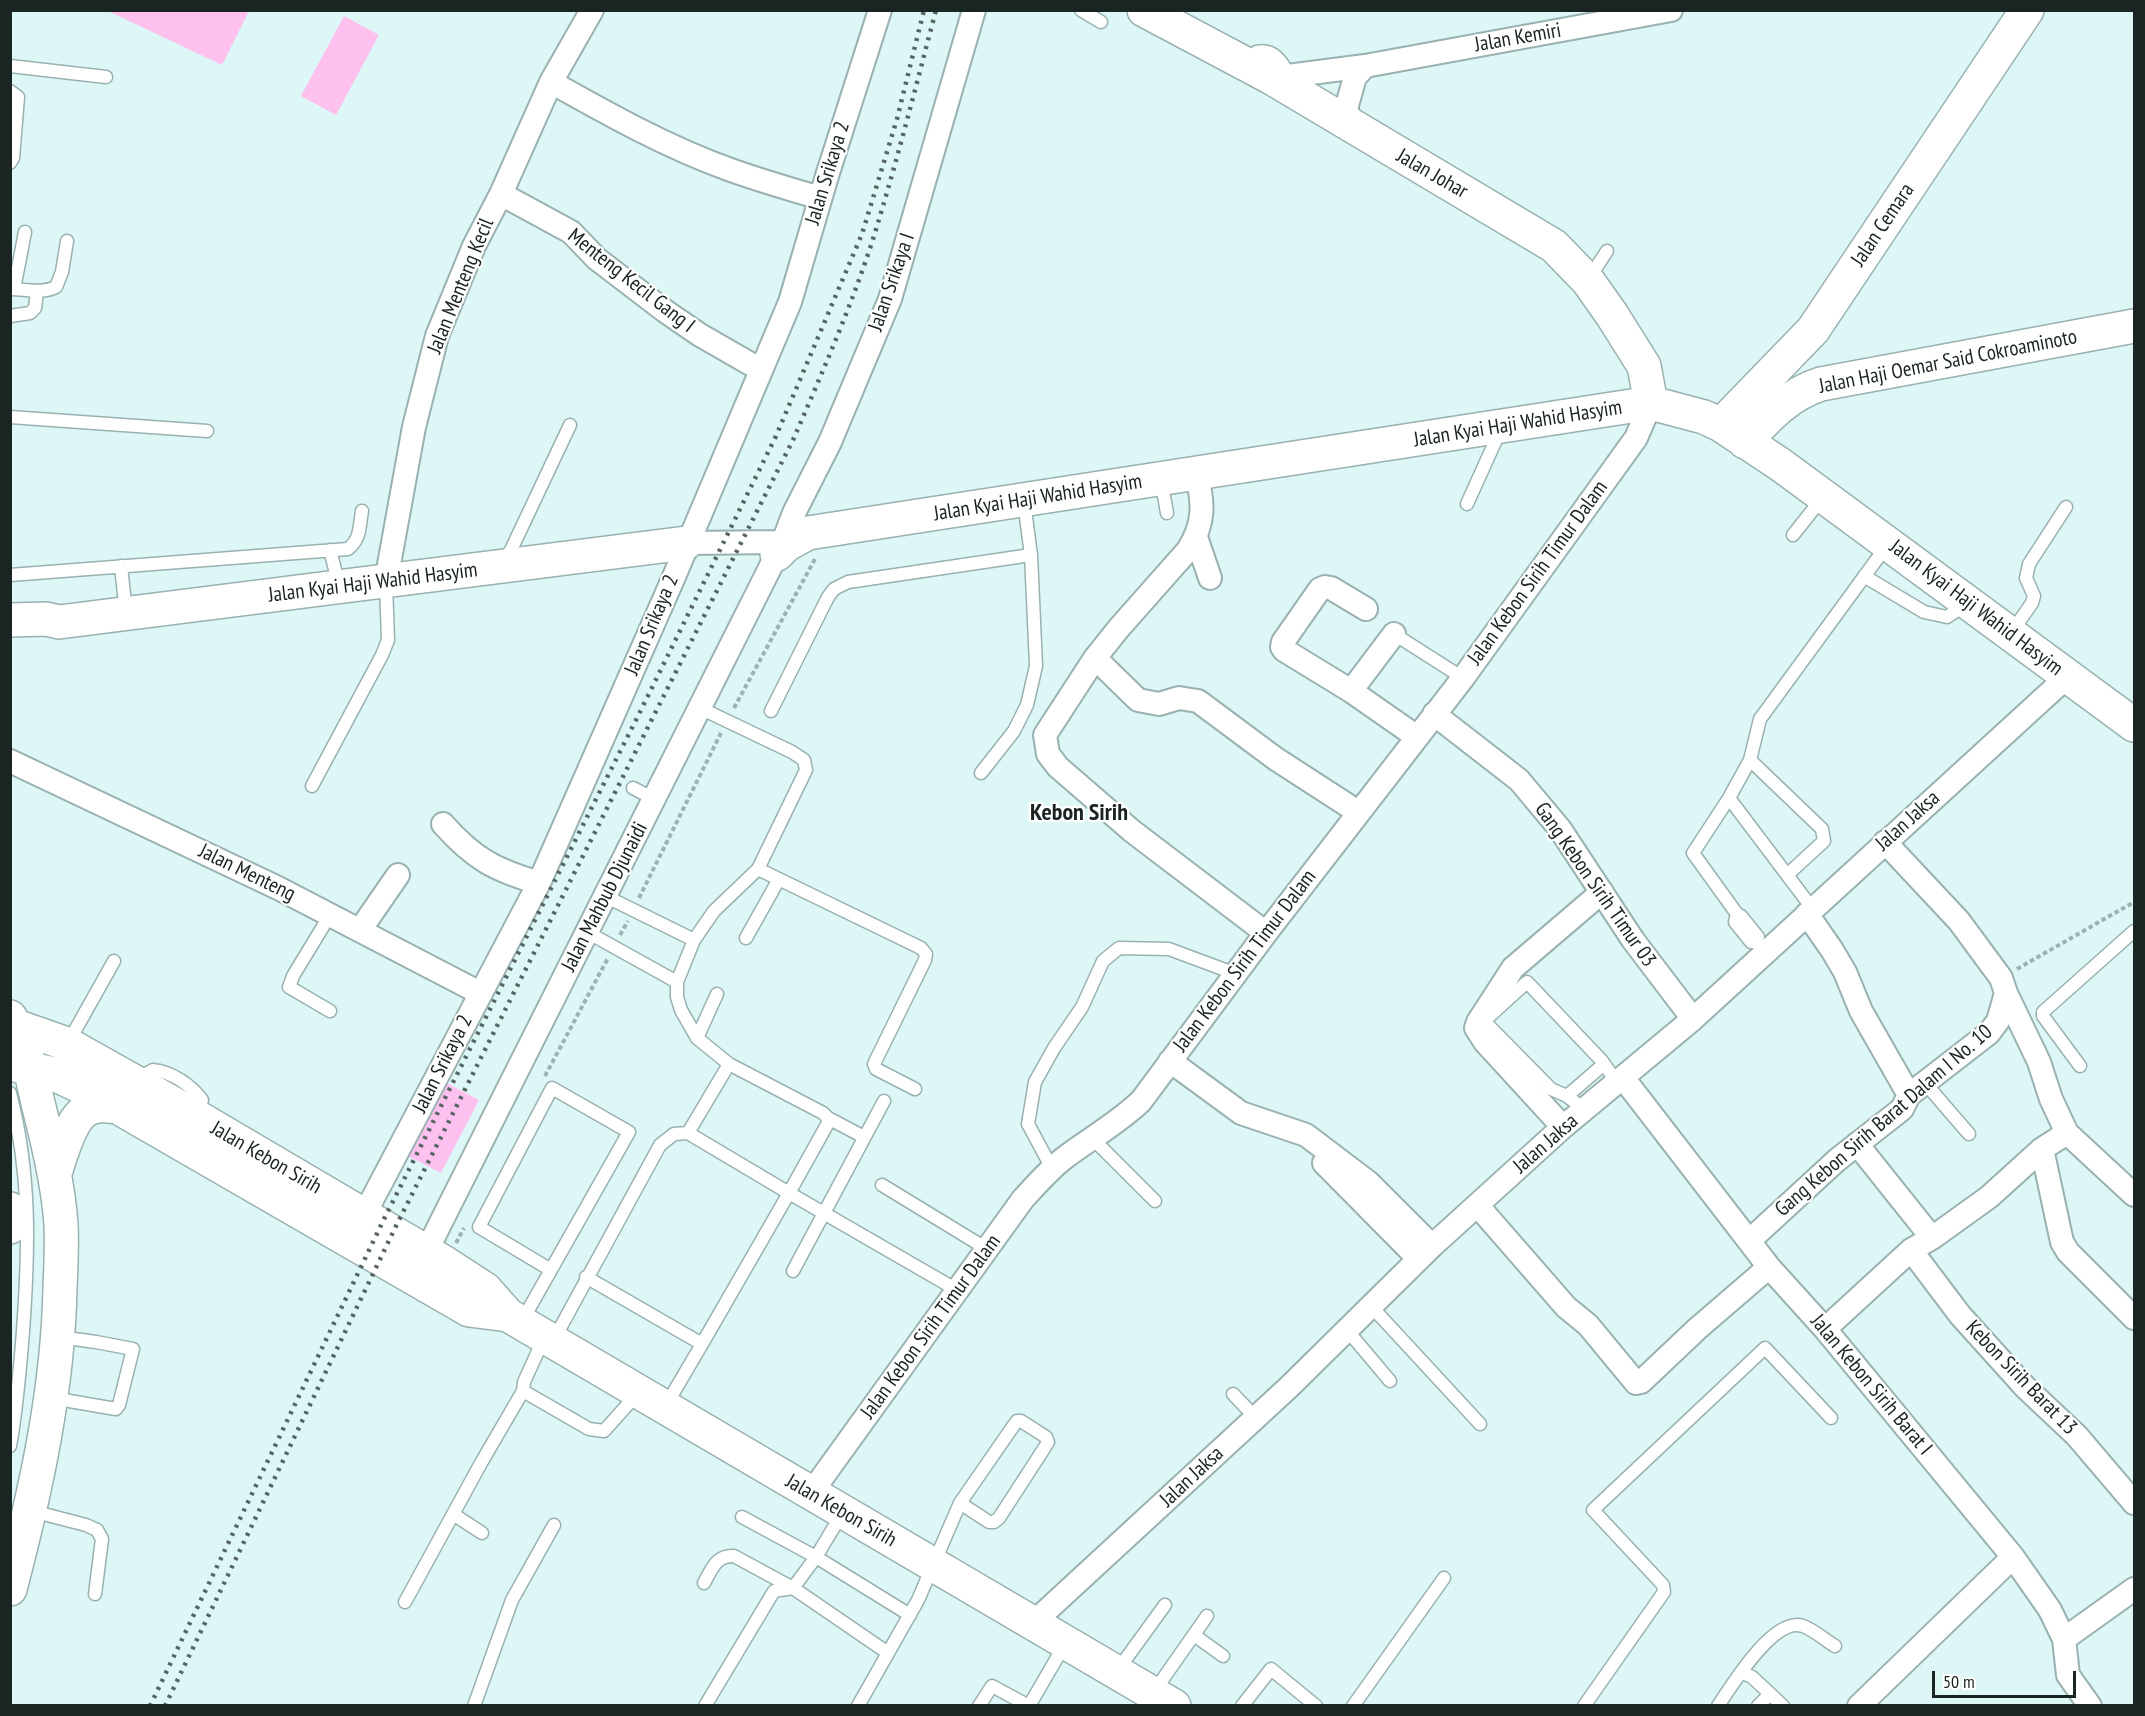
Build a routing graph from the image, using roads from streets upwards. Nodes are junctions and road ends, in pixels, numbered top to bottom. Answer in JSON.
{"nodes":[{"id":1,"x":592,"y":10,"type":"edge"},
{"id":2,"x":880,"y":10,"type":"edge"},
{"id":3,"x":974,"y":10,"type":"edge"},
{"id":4,"x":1144,"y":10,"type":"edge"},
{"id":5,"x":1671,"y":10,"type":"edge"},
{"id":6,"x":2017,"y":18,"type":"edge"},
{"id":7,"x":1365,"y":66,"type":"junction"},
{"id":8,"x":1269,"y":73,"type":"junction"},
{"id":9,"x":551,"y":82,"type":"junction"},
{"id":10,"x":1355,"y":129,"type":"junction"},
{"id":11,"x":501,"y":194,"type":"junction"},
{"id":12,"x":820,"y":198,"type":"junction"},
{"id":13,"x":2134,"y":326,"type":"edge"},
{"id":14,"x":1813,"y":330,"type":"junction"},
{"id":15,"x":761,"y":370,"type":"junction"},
{"id":16,"x":1848,"y":379,"type":"junction"},
{"id":17,"x":1652,"y":403,"type":"junction"},
{"id":18,"x":1733,"y":434,"type":"junction"},
{"id":19,"x":1196,"y":473,"type":"junction"},
{"id":20,"x":1196,"y":537,"type":"junction"},
{"id":21,"x":796,"y":540,"type":"junction"},
{"id":22,"x":687,"y":543,"type":"junction"},
{"id":23,"x":1210,"y":578,"type":"dead end"},
{"id":24,"x":386,"y":581,"type":"junction"},
{"id":25,"x":1366,"y":609,"type":"dead end"},
{"id":26,"x":10,"y":620,"type":"edge"},
{"id":27,"x":59,"y":622,"type":"junction"},
{"id":28,"x":1394,"y":634,"type":"road end"},
{"id":29,"x":10,"y":639,"type":"edge"},
{"id":30,"x":1095,"y":658,"type":"junction"},
{"id":31,"x":2068,"y":676,"type":"junction"},
{"id":32,"x":1351,"y":691,"type":"junction"},
{"id":33,"x":1434,"y":714,"type":"junction"},
{"id":34,"x":2134,"y":725,"type":"edge"},
{"id":35,"x":1417,"y":737,"type":"junction"},
{"id":36,"x":10,"y":760,"type":"edge"},
{"id":37,"x":1358,"y":812,"type":"junction"},
{"id":38,"x":443,"y":824,"type":"dead end"},
{"id":39,"x":1885,"y":842,"type":"junction"},
{"id":40,"x":398,"y":875,"type":"dead end"},
{"id":41,"x":539,"y":883,"type":"junction"},
{"id":42,"x":1602,"y":892,"type":"junction"},
{"id":43,"x":1809,"y":911,"type":"junction"},
{"id":44,"x":360,"y":930,"type":"junction"},
{"id":45,"x":1266,"y":933,"type":"junction"},
{"id":46,"x":2003,"y":986,"type":"junction"},
{"id":47,"x":480,"y":993,"type":"junction"},
{"id":48,"x":1693,"y":1019,"type":"junction"},
{"id":49,"x":12,"y":1022,"type":"edge"},
{"id":50,"x":1170,"y":1061,"type":"junction"},
{"id":51,"x":17,"y":1075,"type":"edge"},
{"id":52,"x":1621,"y":1081,"type":"junction"},
{"id":53,"x":1917,"y":1089,"type":"junction"},
{"id":54,"x":126,"y":1094,"type":"junction"},
{"id":55,"x":1563,"y":1127,"type":"junction"},
{"id":56,"x":2067,"y":1133,"type":"junction"},
{"id":57,"x":1857,"y":1144,"type":"junction"},
{"id":58,"x":2042,"y":1149,"type":"junction"},
{"id":59,"x":1324,"y":1163,"type":"dead end"},
{"id":60,"x":55,"y":1173,"type":"junction"},
{"id":61,"x":2134,"y":1195,"type":"edge"},
{"id":62,"x":1478,"y":1206,"type":"junction"},
{"id":63,"x":10,"y":1209,"type":"edge"},
{"id":64,"x":364,"y":1215,"type":"junction"},
{"id":65,"x":11,"y":1218,"type":"edge"},
{"id":66,"x":10,"y":1227,"type":"edge"},
{"id":67,"x":1932,"y":1238,"type":"junction"},
{"id":68,"x":1749,"y":1241,"type":"junction"},
{"id":69,"x":1911,"y":1250,"type":"junction"},
{"id":70,"x":1426,"y":1252,"type":"junction"},
{"id":71,"x":436,"y":1258,"type":"junction"},
{"id":72,"x":1767,"y":1268,"type":"junction"},
{"id":73,"x":2134,"y":1318,"type":"edge"},
{"id":74,"x":531,"y":1329,"type":"junction"},
{"id":75,"x":1825,"y":1329,"type":"junction"},
{"id":76,"x":811,"y":1493,"type":"junction"},
{"id":77,"x":2134,"y":1503,"type":"edge"},
{"id":78,"x":2013,"y":1557,"type":"junction"},
{"id":79,"x":2134,"y":1588,"type":"edge"},
{"id":80,"x":10,"y":1589,"type":"edge"},
{"id":81,"x":1034,"y":1623,"type":"junction"},
{"id":82,"x":2064,"y":1640,"type":"junction"},
{"id":83,"x":1164,"y":1699,"type":"edge"},
{"id":84,"x":1869,"y":1702,"type":"edge"},
{"id":85,"x":2087,"y":1704,"type":"edge"}],
"edges":[{"from":1,"to":9,"type":"street","name":"Jalan Menteng Kecil"},
{"from":2,"to":12,"type":"street","name":"Jalan Srikaya 2"},
{"from":3,"to":21,"type":"street","name":"Jalan Srikaya I"},
{"from":4,"to":8,"type":"main road","name":"Jalan Johar"},
{"from":5,"to":7,"type":"street","name":"Jalan Kemiri"},
{"from":6,"to":14,"type":"main road","name":"Jalan Cemara"},
{"from":7,"to":8,"type":"street","name":"Jalan Kemiri"},
{"from":7,"to":10,"type":"street"},
{"from":8,"to":10,"type":"main road","name":"Jalan Johar"},
{"from":9,"to":11,"type":"street","name":"Jalan Menteng Kecil"},
{"from":9,"to":12,"type":"street"},
{"from":10,"to":17,"type":"main road","name":"Jalan Johar"},
{"from":11,"to":15,"type":"street","name":"Menteng Kecil Gang I"},
{"from":11,"to":24,"type":"street","name":"Jalan Menteng Kecil"},
{"from":12,"to":15,"type":"street","name":"Jalan Srikaya 2"},
{"from":13,"to":16,"type":"main road","name":"Jalan Haji Oemar Said Cokroaminoto"},
{"from":14,"to":16,"type":"main road"},
{"from":14,"to":18,"type":"main road","name":"Jalan Cemara"},
{"from":15,"to":22,"type":"street","name":"Jalan Srikaya 2"},
{"from":16,"to":18,"type":"main road","name":"Jalan Haji Oemar Said Cokroaminoto"},
{"from":17,"to":18,"type":"main road","name":"Jalan Kyai Haji Wahid Hasyim"},
{"from":17,"to":19,"type":"main road","name":"Jalan Kyai Haji Wahid Hasyim"},
{"from":17,"to":33,"type":"street","name":"Jalan Kebon Sirih Timur Dalam"},
{"from":18,"to":31,"type":"main road","name":"Jalan Kyai Haji Wahid Hasyim"},
{"from":19,"to":20,"type":"street"},
{"from":19,"to":21,"type":"main road","name":"Jalan Kyai Haji Wahid Hasyim"},
{"from":20,"to":23,"type":"street"},
{"from":20,"to":30,"type":"street"},
{"from":21,"to":22,"type":"street"},
{"from":21,"to":71,"type":"street","name":"Jalan Mahbub Djunaidi"},
{"from":22,"to":24,"type":"main road","name":"Jalan Kyai Haji Wahid Hasyim"},
{"from":22,"to":41,"type":"street","name":"Jalan Srikaya 2"},
{"from":24,"to":27,"type":"main road","name":"Jalan Kyai Haji Wahid Hasyim"},
{"from":25,"to":32,"type":"street"},
{"from":26,"to":27,"type":"main road","name":"Jalan Kyai Haji Wahid Hasyim"},
{"from":27,"to":29,"type":"main road","name":"Jalan Kyai Haji Wahid Hasyim"},
{"from":28,"to":32,"type":"street"},
{"from":30,"to":37,"type":"street"},
{"from":30,"to":45,"type":"street"},
{"from":31,"to":34,"type":"main road","name":"Jalan Kyai Haji Wahid Hasyim"},
{"from":31,"to":39,"type":"street","name":"Jalan Jaksa"},
{"from":32,"to":35,"type":"street"},
{"from":33,"to":35,"type":"street","name":"Jalan Kebon Sirih Timur Dalam"},
{"from":33,"to":42,"type":"street","name":"Gang Kebon Sirih Timur 03"},
{"from":35,"to":37,"type":"street","name":"Jalan Kebon Sirih Timur Dalam"},
{"from":36,"to":44,"type":"street","name":"Jalan Menteng"},
{"from":37,"to":45,"type":"street","name":"Jalan Kebon Sirih Timur Dalam"},
{"from":38,"to":41,"type":"street"},
{"from":39,"to":43,"type":"street","name":"Jalan Jaksa"},
{"from":39,"to":46,"type":"street"},
{"from":40,"to":44,"type":"street"},
{"from":41,"to":47,"type":"street","name":"Jalan Srikaya 2"},
{"from":42,"to":48,"type":"street","name":"Gang Kebon Sirih Timur 03"},
{"from":42,"to":55,"type":"street"},
{"from":43,"to":48,"type":"street","name":"Jalan Jaksa"},
{"from":43,"to":53,"type":"street"},
{"from":44,"to":47,"type":"street","name":"Jalan Menteng"},
{"from":45,"to":50,"type":"street","name":"Jalan Kebon Sirih Timur Dalam"},
{"from":46,"to":53,"type":"street","name":"Gang Kebon Sirih Barat Dalam I No. 10"},
{"from":46,"to":56,"type":"street"},
{"from":47,"to":64,"type":"street","name":"Jalan Srikaya 2"},
{"from":48,"to":52,"type":"street","name":"Jalan Jaksa"},
{"from":49,"to":51,"type":"main road"},
{"from":49,"to":54,"type":"main road","name":"Jalan Kebon Sirih"},
{"from":50,"to":70,"type":"street"},
{"from":50,"to":76,"type":"street","name":"Jalan Kebon Sirih Timur Dalam"},
{"from":51,"to":54,"type":"main road","name":"Jalan Kebon Sirih"},
{"from":51,"to":60,"type":"main road"},
{"from":52,"to":55,"type":"street","name":"Jalan Jaksa"},
{"from":52,"to":68,"type":"street","name":"Jalan Kebon Sirih Barat I"},
{"from":53,"to":57,"type":"street","name":"Gang Kebon Sirih Barat Dalam I No. 10"},
{"from":54,"to":60,"type":"main road"},
{"from":54,"to":64,"type":"main road","name":"Jalan Kebon Sirih"},
{"from":54,"to":74,"type":"main road","name":"Jalan Kebon Sirih"},
{"from":55,"to":62,"type":"street","name":"Jalan Jaksa"},
{"from":56,"to":58,"type":"street"},
{"from":56,"to":61,"type":"street"},
{"from":57,"to":67,"type":"street"},
{"from":57,"to":68,"type":"street","name":"Gang Kebon Sirih Barat Dalam I No. 10"},
{"from":58,"to":67,"type":"street"},
{"from":58,"to":73,"type":"street"},
{"from":59,"to":70,"type":"street"},
{"from":60,"to":80,"type":"main road"},
{"from":62,"to":70,"type":"street","name":"Jalan Jaksa"},
{"from":62,"to":72,"type":"street"},
{"from":63,"to":65,"type":"main road"},
{"from":64,"to":71,"type":"main road","name":"Jalan Kebon Sirih"},
{"from":65,"to":66,"type":"main road"},
{"from":67,"to":69,"type":"street"},
{"from":68,"to":72,"type":"street","name":"Jalan Kebon Sirih Barat I"},
{"from":69,"to":75,"type":"street"},
{"from":69,"to":77,"type":"street","name":"Kebon Sirih Barat 13"},
{"from":70,"to":81,"type":"street","name":"Jalan Jaksa"},
{"from":71,"to":74,"type":"main road","name":"Jalan Kebon Sirih"},
{"from":72,"to":75,"type":"street","name":"Jalan Kebon Sirih Barat I"},
{"from":74,"to":76,"type":"main road","name":"Jalan Kebon Sirih"},
{"from":75,"to":78,"type":"street","name":"Jalan Kebon Sirih Barat I"},
{"from":76,"to":81,"type":"main road","name":"Jalan Kebon Sirih"},
{"from":78,"to":82,"type":"street","name":"Jalan Kebon Sirih Barat I"},
{"from":78,"to":84,"type":"street"},
{"from":79,"to":82,"type":"street"},
{"from":81,"to":83,"type":"main road","name":"Jalan Kebon Sirih"},
{"from":82,"to":85,"type":"street","name":"Jalan Kebon Sirih Barat I"}]}
